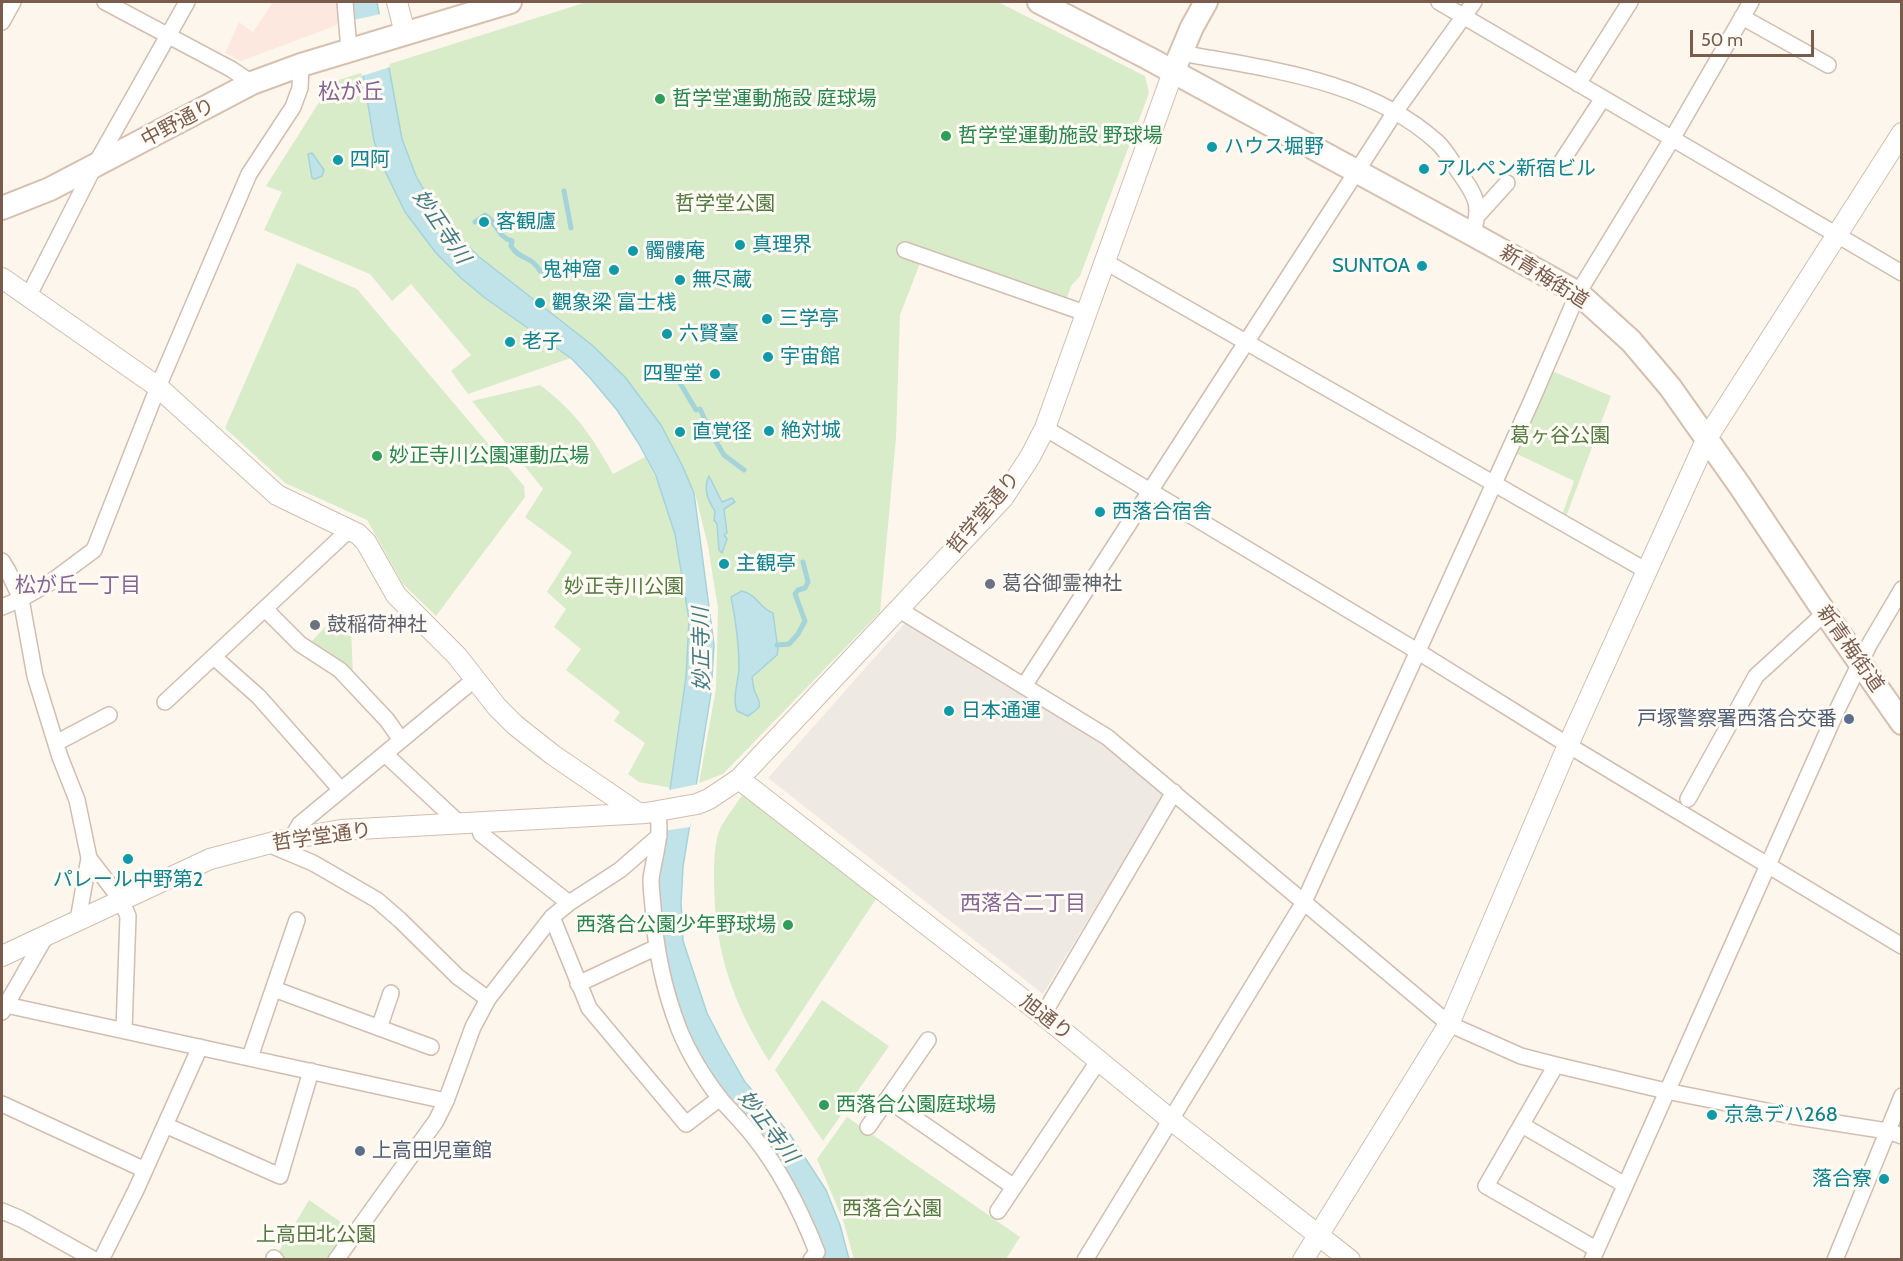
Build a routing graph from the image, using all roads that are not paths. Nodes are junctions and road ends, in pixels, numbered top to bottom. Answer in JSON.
{"nodes":[{"id":1,"x":13,"y":2,"type":"edge"},
{"id":2,"x":105,"y":2,"type":"edge"},
{"id":3,"x":187,"y":2,"type":"edge"},
{"id":4,"x":345,"y":2,"type":"edge"},
{"id":5,"x":397,"y":2,"type":"edge"},
{"id":6,"x":510,"y":2,"type":"edge"},
{"id":7,"x":1039,"y":2,"type":"edge"},
{"id":8,"x":1206,"y":2,"type":"edge"},
{"id":9,"x":1439,"y":2,"type":"edge"},
{"id":10,"x":1474,"y":2,"type":"edge"},
{"id":11,"x":1630,"y":2,"type":"edge"},
{"id":12,"x":1751,"y":2,"type":"edge"},
{"id":13,"x":1464,"y":16,"type":"junction"},
{"id":14,"x":1742,"y":17,"type":"junction"},
{"id":15,"x":2,"y":22,"type":"edge"},
{"id":16,"x":167,"y":34,"type":"junction"},
{"id":17,"x":396,"y":36,"type":"junction"},
{"id":18,"x":354,"y":49,"type":"junction"},
{"id":19,"x":1177,"y":62,"type":"junction"},
{"id":20,"x":301,"y":65,"type":"junction"},
{"id":21,"x":1828,"y":65,"type":"dead end"},
{"id":22,"x":252,"y":83,"type":"junction"},
{"id":23,"x":1578,"y":84,"type":"junction"},
{"id":24,"x":1603,"y":98,"type":"junction"},
{"id":25,"x":1395,"y":112,"type":"junction"},
{"id":26,"x":1902,"y":133,"type":"edge"},
{"id":27,"x":1672,"y":139,"type":"junction"},
{"id":28,"x":1560,"y":164,"type":"dead end"},
{"id":29,"x":94,"y":167,"type":"junction"},
{"id":30,"x":1356,"y":172,"type":"junction"},
{"id":31,"x":1508,"y":183,"type":"dead end"},
{"id":32,"x":2,"y":208,"type":"edge"},
{"id":33,"x":1475,"y":224,"type":"junction"},
{"id":34,"x":1837,"y":235,"type":"junction"},
{"id":35,"x":905,"y":250,"type":"dead end"},
{"id":36,"x":1104,"y":261,"type":"junction"},
{"id":37,"x":1902,"y":273,"type":"edge"},
{"id":38,"x":2,"y":278,"type":"edge"},
{"id":39,"x":1578,"y":293,"type":"junction"},
{"id":40,"x":28,"y":297,"type":"junction"},
{"id":41,"x":1085,"y":313,"type":"junction"},
{"id":42,"x":1246,"y":343,"type":"junction"},
{"id":43,"x":158,"y":387,"type":"junction"},
{"id":44,"x":1045,"y":428,"type":"junction"},
{"id":45,"x":1707,"y":438,"type":"junction"},
{"id":46,"x":1492,"y":484,"type":"junction"},
{"id":47,"x":1150,"y":491,"type":"junction"},
{"id":48,"x":350,"y":529,"type":"junction"},
{"id":49,"x":2,"y":561,"type":"edge"},
{"id":50,"x":1647,"y":571,"type":"junction"},
{"id":51,"x":1902,"y":589,"type":"edge"},
{"id":52,"x":21,"y":600,"type":"junction"},
{"id":53,"x":2,"y":607,"type":"edge"},
{"id":54,"x":265,"y":609,"type":"junction"},
{"id":55,"x":898,"y":609,"type":"junction"},
{"id":56,"x":1825,"y":613,"type":"junction"},
{"id":57,"x":1417,"y":651,"type":"junction"},
{"id":58,"x":214,"y":657,"type":"junction"},
{"id":59,"x":1859,"y":663,"type":"junction"},
{"id":60,"x":475,"y":679,"type":"junction"},
{"id":61,"x":1024,"y":686,"type":"junction"},
{"id":62,"x":165,"y":702,"type":"dead end"},
{"id":63,"x":109,"y":715,"type":"dead end"},
{"id":64,"x":1902,"y":723,"type":"edge"},
{"id":65,"x":401,"y":740,"type":"junction"},
{"id":66,"x":56,"y":743,"type":"junction"},
{"id":67,"x":1568,"y":745,"type":"junction"},
{"id":68,"x":385,"y":754,"type":"junction"},
{"id":69,"x":739,"y":779,"type":"junction"},
{"id":70,"x":341,"y":790,"type":"junction"},
{"id":71,"x":1174,"y":792,"type":"junction"},
{"id":72,"x":1684,"y":806,"type":"junction"},
{"id":73,"x":654,"y":811,"type":"junction"},
{"id":74,"x":469,"y":824,"type":"junction"},
{"id":75,"x":292,"y":837,"type":"junction"},
{"id":76,"x":659,"y":837,"type":"junction"},
{"id":77,"x":268,"y":844,"type":"junction"},
{"id":78,"x":89,"y":858,"type":"junction"},
{"id":79,"x":1767,"y":865,"type":"junction"},
{"id":80,"x":121,"y":900,"type":"junction"},
{"id":81,"x":1304,"y":900,"type":"junction"},
{"id":82,"x":569,"y":903,"type":"junction"},
{"id":83,"x":552,"y":917,"type":"junction"},
{"id":84,"x":78,"y":920,"type":"junction"},
{"id":85,"x":297,"y":921,"type":"dead end"},
{"id":86,"x":47,"y":934,"type":"junction"},
{"id":87,"x":657,"y":946,"type":"junction"},
{"id":88,"x":1902,"y":946,"type":"edge"},
{"id":89,"x":2,"y":956,"type":"edge"},
{"id":90,"x":578,"y":984,"type":"junction"},
{"id":91,"x":274,"y":989,"type":"junction"},
{"id":92,"x":391,"y":993,"type":"dead end"},
{"id":93,"x":488,"y":999,"type":"junction"},
{"id":94,"x":4,"y":1008,"type":"edge"},
{"id":95,"x":1043,"y":1015,"type":"junction"},
{"id":96,"x":1449,"y":1024,"type":"junction"},
{"id":97,"x":379,"y":1028,"type":"junction"},
{"id":98,"x":124,"y":1030,"type":"junction"},
{"id":99,"x":928,"y":1041,"type":"dead end"},
{"id":100,"x":200,"y":1047,"type":"junction"},
{"id":101,"x":431,"y":1047,"type":"dead end"},
{"id":102,"x":250,"y":1058,"type":"junction"},
{"id":103,"x":1099,"y":1060,"type":"junction"},
{"id":104,"x":1556,"y":1065,"type":"junction"},
{"id":105,"x":310,"y":1071,"type":"junction"},
{"id":106,"x":1666,"y":1091,"type":"junction"},
{"id":107,"x":1902,"y":1096,"type":"edge"},
{"id":108,"x":720,"y":1098,"type":"junction"},
{"id":109,"x":887,"y":1099,"type":"junction"},
{"id":110,"x":446,"y":1101,"type":"junction"},
{"id":111,"x":2,"y":1104,"type":"edge"},
{"id":112,"x":1170,"y":1119,"type":"junction"},
{"id":113,"x":165,"y":1125,"type":"junction"},
{"id":114,"x":1521,"y":1125,"type":"junction"},
{"id":115,"x":868,"y":1127,"type":"dead end"},
{"id":116,"x":1894,"y":1133,"type":"edge"},
{"id":117,"x":145,"y":1170,"type":"junction"},
{"id":118,"x":1625,"y":1185,"type":"junction"},
{"id":119,"x":1014,"y":1187,"type":"junction"},
{"id":120,"x":2,"y":1210,"type":"edge"},
{"id":121,"x":998,"y":1211,"type":"dead end"},
{"id":122,"x":1319,"y":1234,"type":"junction"},
{"id":123,"x":1594,"y":1254,"type":"edge"},
{"id":124,"x":816,"y":1257,"type":"edge"},
{"id":125,"x":95,"y":1260,"type":"edge"},
{"id":126,"x":101,"y":1260,"type":"edge"},
{"id":127,"x":336,"y":1260,"type":"edge"},
{"id":128,"x":1085,"y":1260,"type":"edge"},
{"id":129,"x":1303,"y":1260,"type":"edge"},
{"id":130,"x":1350,"y":1260,"type":"edge"},
{"id":131,"x":1835,"y":1260,"type":"edge"}],
"edges":[{"from":1,"to":15,"type":"street"},
{"from":2,"to":16,"type":"street"},
{"from":3,"to":16,"type":"street"},
{"from":4,"to":18,"type":"street"},
{"from":5,"to":17,"type":"street"},
{"from":6,"to":17,"type":"main road"},
{"from":7,"to":19,"type":"main road","name":"新青梅街道"},
{"from":8,"to":19,"type":"main road"},
{"from":9,"to":13,"type":"street"},
{"from":10,"to":13,"type":"street"},
{"from":11,"to":23,"type":"street"},
{"from":12,"to":14,"type":"street"},
{"from":13,"to":23,"type":"street"},
{"from":13,"to":25,"type":"street"},
{"from":14,"to":21,"type":"street"},
{"from":14,"to":27,"type":"street"},
{"from":16,"to":22,"type":"street"},
{"from":16,"to":29,"type":"street"},
{"from":17,"to":18,"type":"main road","name":"中野通り"},
{"from":18,"to":20,"type":"main road","name":"中野通り"},
{"from":19,"to":25,"type":"street"},
{"from":19,"to":30,"type":"main road","name":"新青梅街道"},
{"from":19,"to":36,"type":"street","name":"哲学堂通り"},
{"from":20,"to":22,"type":"main road","name":"中野通り"},
{"from":20,"to":43,"type":"street"},
{"from":22,"to":29,"type":"main road","name":"中野通り"},
{"from":23,"to":24,"type":"street"},
{"from":24,"to":27,"type":"street"},
{"from":24,"to":28,"type":"street"},
{"from":25,"to":30,"type":"street"},
{"from":25,"to":33,"type":"street"},
{"from":26,"to":34,"type":"street"},
{"from":27,"to":34,"type":"street"},
{"from":27,"to":39,"type":"street"},
{"from":29,"to":32,"type":"main road","name":"中野通り"},
{"from":29,"to":40,"type":"street"},
{"from":30,"to":33,"type":"main road","name":"新青梅街道"},
{"from":30,"to":42,"type":"street"},
{"from":31,"to":33,"type":"street"},
{"from":33,"to":39,"type":"main road","name":"新青梅街道"},
{"from":34,"to":37,"type":"street"},
{"from":34,"to":45,"type":"street"},
{"from":35,"to":41,"type":"street"},
{"from":36,"to":41,"type":"street","name":"哲学堂通り"},
{"from":36,"to":42,"type":"street"},
{"from":38,"to":40,"type":"street"},
{"from":39,"to":45,"type":"main road","name":"新青梅街道"},
{"from":39,"to":46,"type":"street"},
{"from":40,"to":43,"type":"street"},
{"from":41,"to":44,"type":"street","name":"哲学堂通り"},
{"from":42,"to":46,"type":"street"},
{"from":42,"to":47,"type":"street"},
{"from":43,"to":48,"type":"street"},
{"from":43,"to":52,"type":"street"},
{"from":44,"to":47,"type":"street"},
{"from":44,"to":55,"type":"street","name":"哲学堂通り"},
{"from":45,"to":50,"type":"street"},
{"from":45,"to":56,"type":"main road","name":"新青梅街道"},
{"from":46,"to":50,"type":"street"},
{"from":46,"to":57,"type":"street"},
{"from":47,"to":57,"type":"street"},
{"from":47,"to":61,"type":"street"},
{"from":48,"to":54,"type":"street"},
{"from":48,"to":60,"type":"street"},
{"from":49,"to":52,"type":"street"},
{"from":50,"to":67,"type":"street"},
{"from":51,"to":59,"type":"street"},
{"from":52,"to":53,"type":"street"},
{"from":52,"to":66,"type":"street"},
{"from":54,"to":58,"type":"street"},
{"from":54,"to":65,"type":"street"},
{"from":55,"to":61,"type":"street"},
{"from":55,"to":69,"type":"street","name":"哲学堂通り"},
{"from":56,"to":59,"type":"main road","name":"新青梅街道"},
{"from":56,"to":72,"type":"street"},
{"from":57,"to":67,"type":"street"},
{"from":57,"to":81,"type":"street"},
{"from":58,"to":62,"type":"street"},
{"from":58,"to":70,"type":"street"},
{"from":59,"to":64,"type":"main road","name":"新青梅街道"},
{"from":59,"to":79,"type":"street"},
{"from":60,"to":65,"type":"street"},
{"from":60,"to":73,"type":"street"},
{"from":61,"to":71,"type":"street"},
{"from":63,"to":66,"type":"street"},
{"from":65,"to":68,"type":"street"},
{"from":66,"to":78,"type":"street"},
{"from":67,"to":72,"type":"street"},
{"from":67,"to":96,"type":"street"},
{"from":68,"to":70,"type":"street"},
{"from":68,"to":74,"type":"street"},
{"from":69,"to":73,"type":"street","name":"哲学堂通り"},
{"from":69,"to":95,"type":"street","name":"旭通り"},
{"from":70,"to":75,"type":"street"},
{"from":71,"to":81,"type":"street"},
{"from":71,"to":95,"type":"street"},
{"from":72,"to":79,"type":"street"},
{"from":73,"to":74,"type":"street","name":"哲学堂通り"},
{"from":73,"to":76,"type":"street"},
{"from":74,"to":75,"type":"street","name":"哲学堂通り"},
{"from":74,"to":82,"type":"street"},
{"from":75,"to":77,"type":"street","name":"哲学堂通り"},
{"from":76,"to":82,"type":"street"},
{"from":76,"to":87,"type":"street"},
{"from":77,"to":80,"type":"street","name":"哲学堂通り"},
{"from":77,"to":93,"type":"street"},
{"from":78,"to":80,"type":"street"},
{"from":78,"to":84,"type":"street"},
{"from":79,"to":88,"type":"street"},
{"from":79,"to":106,"type":"street"},
{"from":80,"to":84,"type":"street","name":"哲学堂通り"},
{"from":80,"to":98,"type":"street"},
{"from":81,"to":96,"type":"street"},
{"from":81,"to":112,"type":"street"},
{"from":82,"to":83,"type":"street"},
{"from":83,"to":90,"type":"street"},
{"from":83,"to":93,"type":"street"},
{"from":84,"to":86,"type":"street","name":"哲学堂通り"},
{"from":85,"to":91,"type":"street"},
{"from":86,"to":89,"type":"street","name":"哲学堂通り"},
{"from":86,"to":94,"type":"street"},
{"from":87,"to":90,"type":"street"},
{"from":87,"to":108,"type":"street"},
{"from":90,"to":108,"type":"street"},
{"from":91,"to":97,"type":"street"},
{"from":91,"to":102,"type":"street"},
{"from":92,"to":97,"type":"street"},
{"from":93,"to":110,"type":"street"},
{"from":94,"to":98,"type":"street"},
{"from":95,"to":103,"type":"street","name":"旭通り"},
{"from":96,"to":104,"type":"street"},
{"from":96,"to":122,"type":"street"},
{"from":97,"to":101,"type":"street"},
{"from":98,"to":100,"type":"street"},
{"from":99,"to":109,"type":"street"},
{"from":100,"to":102,"type":"street"},
{"from":100,"to":113,"type":"street"},
{"from":102,"to":105,"type":"street"},
{"from":103,"to":112,"type":"street","name":"旭通り"},
{"from":103,"to":119,"type":"street"},
{"from":104,"to":106,"type":"street"},
{"from":104,"to":114,"type":"street"},
{"from":105,"to":110,"type":"street"},
{"from":105,"to":113,"type":"street"},
{"from":106,"to":116,"type":"street"},
{"from":106,"to":118,"type":"street"},
{"from":107,"to":116,"type":"street"},
{"from":108,"to":124,"type":"street"},
{"from":109,"to":115,"type":"street"},
{"from":109,"to":119,"type":"street"},
{"from":110,"to":127,"type":"street"},
{"from":111,"to":117,"type":"street"},
{"from":112,"to":122,"type":"street","name":"旭通り"},
{"from":112,"to":128,"type":"street"},
{"from":113,"to":117,"type":"street"},
{"from":114,"to":118,"type":"street"},
{"from":114,"to":123,"type":"street"},
{"from":116,"to":131,"type":"street"},
{"from":117,"to":126,"type":"street"},
{"from":118,"to":123,"type":"street"},
{"from":119,"to":121,"type":"street"},
{"from":120,"to":125,"type":"street"},
{"from":122,"to":129,"type":"street"},
{"from":122,"to":130,"type":"street","name":"旭通り"}]}
